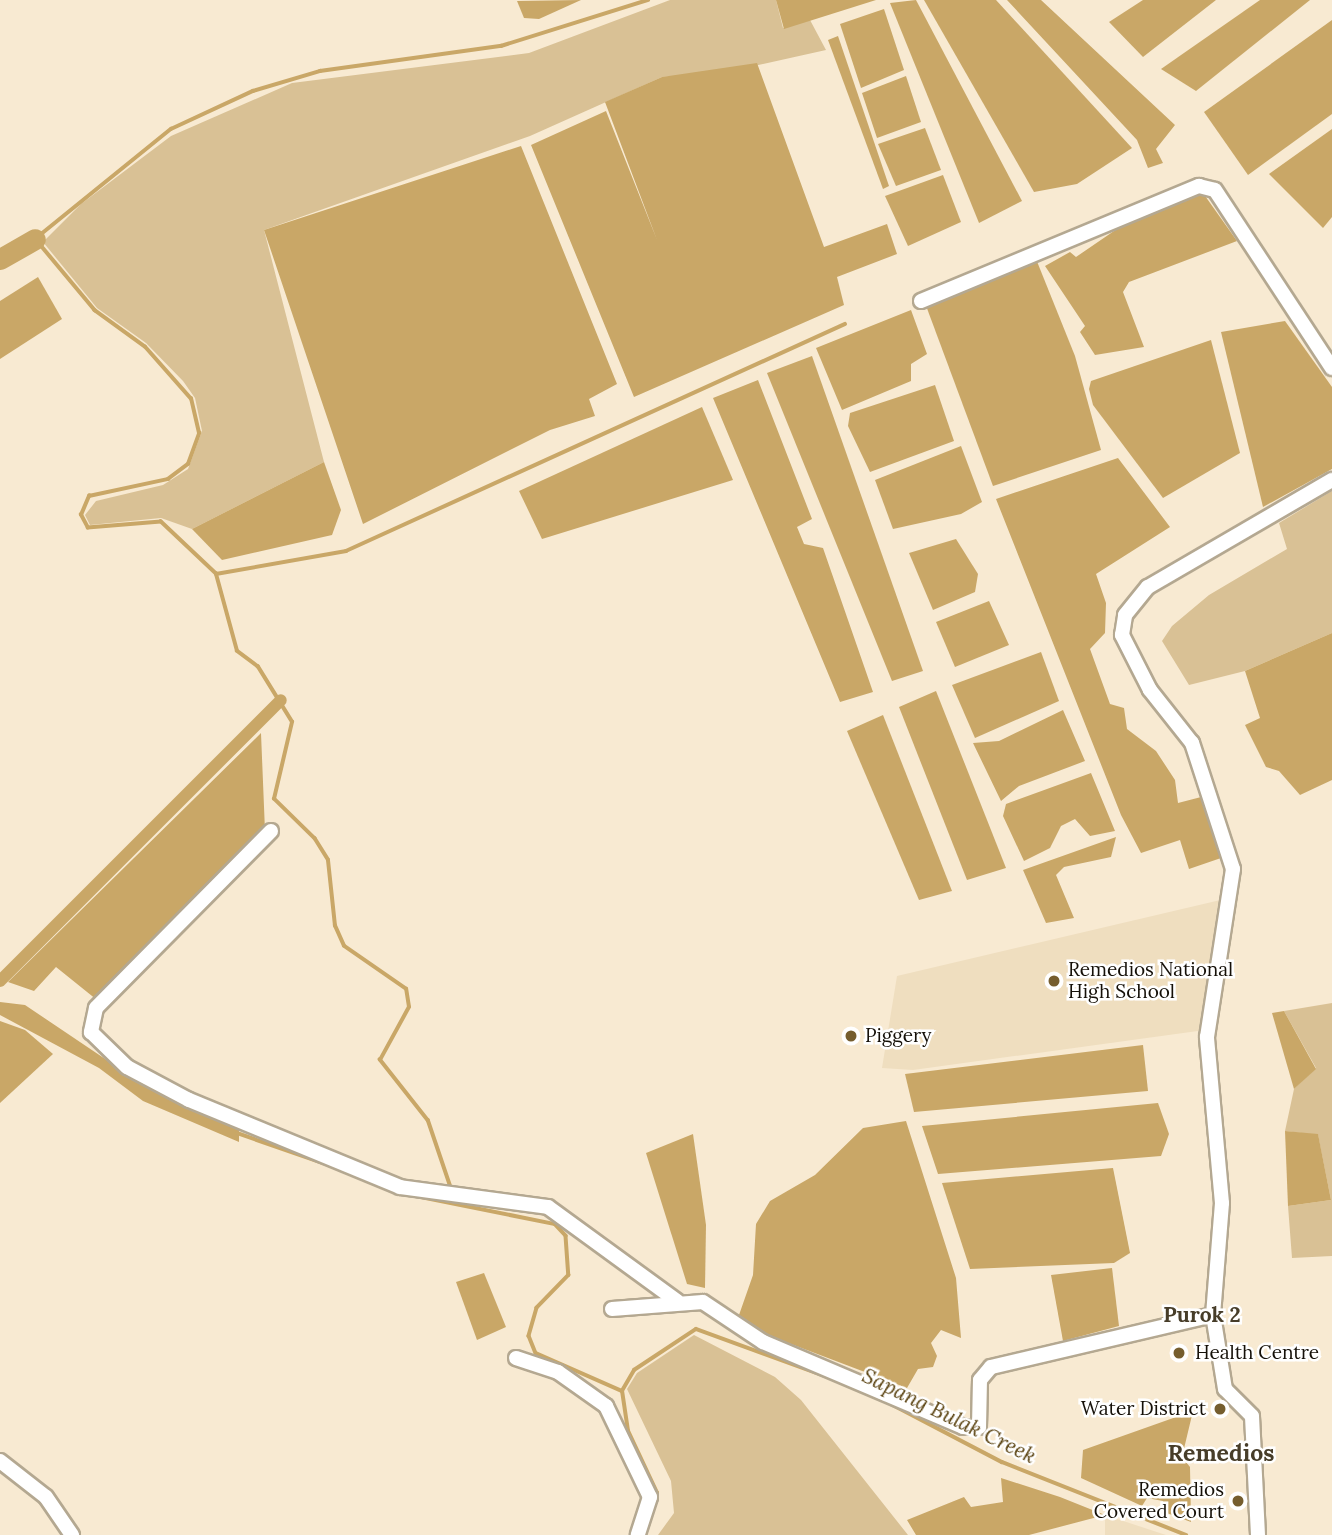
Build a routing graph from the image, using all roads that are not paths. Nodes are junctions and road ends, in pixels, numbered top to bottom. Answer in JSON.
{"nodes":[{"id":1,"x":921,"y":301,"type":"dead end"},
{"id":2,"x":1332,"y":368,"type":"edge"},
{"id":3,"x":1332,"y":480,"type":"edge"},
{"id":4,"x":271,"y":831,"type":"dead end"},
{"id":5,"x":677,"y":1301,"type":"junction"},
{"id":6,"x":612,"y":1309,"type":"dead end"},
{"id":7,"x":1213,"y":1315,"type":"junction"},
{"id":8,"x":516,"y":1358,"type":"dead end"},
{"id":9,"x":0,"y":1461,"type":"edge"},
{"id":10,"x":72,"y":1535,"type":"edge"},
{"id":11,"x":638,"y":1535,"type":"edge"},
{"id":12,"x":1258,"y":1535,"type":"edge"}],
"edges":[{"from":1,"to":2,"type":"street"},
{"from":3,"to":7,"type":"street"},
{"from":4,"to":5,"type":"street"},
{"from":5,"to":6,"type":"street"},
{"from":5,"to":7,"type":"street"},
{"from":7,"to":12,"type":"street"},
{"from":8,"to":11,"type":"street"},
{"from":9,"to":10,"type":"street"}]}
